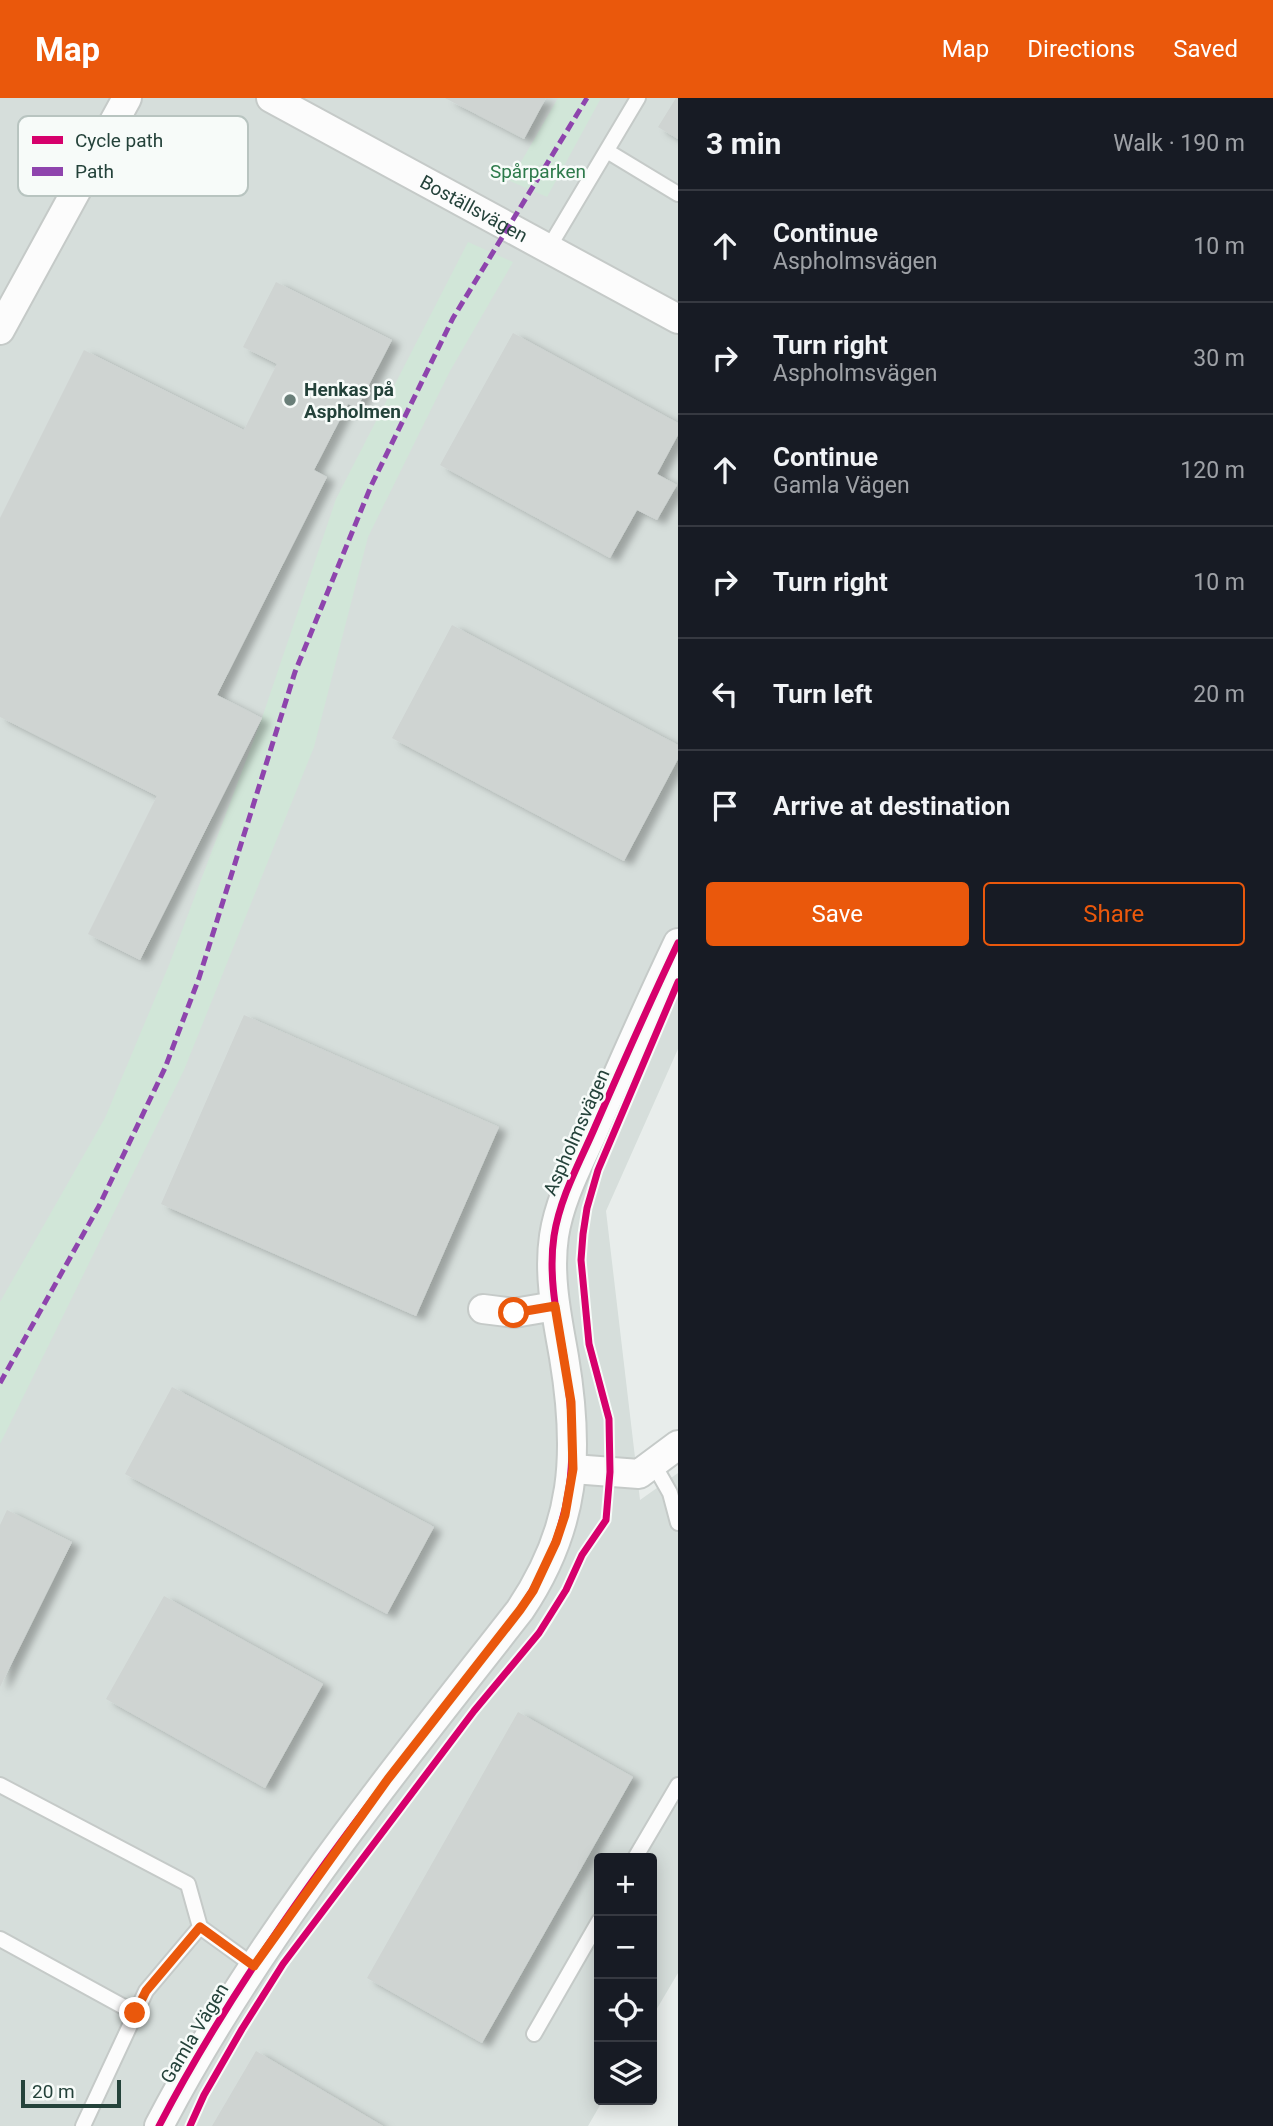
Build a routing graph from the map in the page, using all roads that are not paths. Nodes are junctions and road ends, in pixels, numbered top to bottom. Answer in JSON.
{"nodes":[{"id":1,"x":127,"y":98,"type":"edge"},
{"id":2,"x":271,"y":98,"type":"edge"},
{"id":3,"x":638,"y":98,"type":"edge"},
{"id":4,"x":117,"y":116,"type":"edge"},
{"id":5,"x":607,"y":151,"type":"junction"},
{"id":6,"x":678,"y":194,"type":"edge"},
{"id":7,"x":73,"y":196,"type":"edge"},
{"id":8,"x":548,"y":249,"type":"junction"},
{"id":9,"x":678,"y":319,"type":"edge"},
{"id":10,"x":0,"y":330,"type":"edge"},
{"id":11,"x":678,"y":943,"type":"edge"},
{"id":12,"x":555,"y":1306,"type":"junction"},
{"id":13,"x":483,"y":1309,"type":"dead end"},
{"id":14,"x":678,"y":1445,"type":"edge"},
{"id":15,"x":653,"y":1463,"type":"junction"},
{"id":16,"x":573,"y":1469,"type":"junction"},
{"id":17,"x":678,"y":1523,"type":"edge"},
{"id":18,"x":678,"y":1784,"type":"edge"},
{"id":19,"x":0,"y":1785,"type":"edge"},
{"id":20,"x":638,"y":1853,"type":"edge"},
{"id":21,"x":200,"y":1927,"type":"junction"},
{"id":22,"x":594,"y":1930,"type":"edge"},
{"id":23,"x":0,"y":1939,"type":"edge"},
{"id":24,"x":254,"y":1966,"type":"junction"},
{"id":25,"x":135,"y":2013,"type":"junction"},
{"id":26,"x":534,"y":2034,"type":"dead end"},
{"id":27,"x":83,"y":2126,"type":"edge"},
{"id":28,"x":159,"y":2126,"type":"edge"}],
"edges":[{"from":1,"to":4,"type":"street"},
{"from":2,"to":8,"type":"street","name":"Boställsvägen"},
{"from":3,"to":5,"type":"lane"},
{"from":5,"to":6,"type":"lane"},
{"from":5,"to":8,"type":"lane"},
{"from":7,"to":10,"type":"street"},
{"from":8,"to":9,"type":"street","name":"Boställsvägen"},
{"from":11,"to":12,"type":"street","name":"Aspholmsvägen"},
{"from":12,"to":13,"type":"street"},
{"from":12,"to":16,"type":"street","name":"Aspholmsvägen"},
{"from":14,"to":15,"type":"street"},
{"from":15,"to":16,"type":"street"},
{"from":15,"to":17,"type":"lane"},
{"from":16,"to":24,"type":"street","name":"Gamla Vägen"},
{"from":18,"to":20,"type":"lane"},
{"from":19,"to":21,"type":"lane"},
{"from":21,"to":24,"type":"lane"},
{"from":21,"to":25,"type":"lane"},
{"from":22,"to":26,"type":"lane"},
{"from":23,"to":25,"type":"lane"},
{"from":24,"to":28,"type":"street","name":"Gamla Vägen"},
{"from":25,"to":27,"type":"lane"}]}
